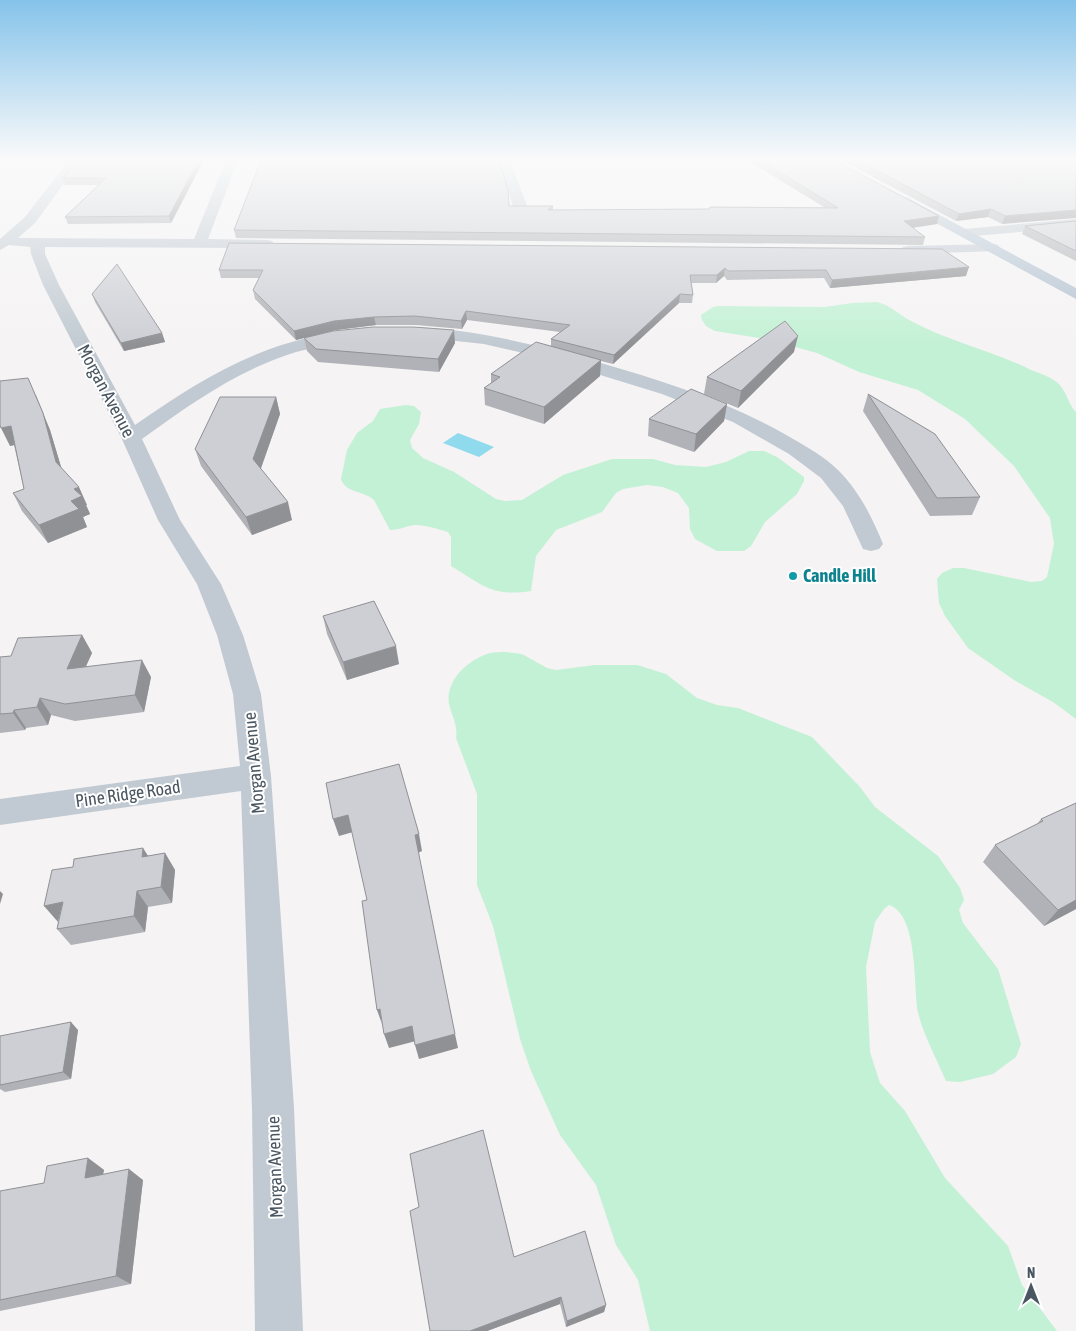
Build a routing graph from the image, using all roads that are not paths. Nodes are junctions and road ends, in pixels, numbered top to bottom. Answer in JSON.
{"nodes":[{"id":1,"x":28,"y":222,"type":"edge"},
{"id":2,"x":207,"y":222,"type":"edge"},
{"id":3,"x":946,"y":222,"type":"edge"},
{"id":4,"x":1076,"y":224,"type":"edge"},
{"id":5,"x":964,"y":232,"type":"junction"},
{"id":6,"x":3,"y":243,"type":"edge"},
{"id":7,"x":37,"y":243,"type":"junction"},
{"id":8,"x":198,"y":244,"type":"junction"},
{"id":9,"x":278,"y":244,"type":"edge"},
{"id":10,"x":993,"y":248,"type":"junction"},
{"id":11,"x":895,"y":250,"type":"edge"},
{"id":12,"x":1076,"y":294,"type":"edge"},
{"id":13,"x":396,"y":332,"type":"edge"},
{"id":14,"x":357,"y":334,"type":"edge"},
{"id":15,"x":131,"y":437,"type":"junction"},
{"id":16,"x":871,"y":544,"type":"dead end"},
{"id":17,"x":256,"y":776,"type":"junction"},
{"id":18,"x":0,"y":812,"type":"edge"},
{"id":19,"x":279,"y":1331,"type":"edge"}],
"edges":[{"from":1,"to":6,"type":"street"},
{"from":2,"to":8,"type":"street"},
{"from":3,"to":5,"type":"main road"},
{"from":4,"to":5,"type":"street"},
{"from":5,"to":10,"type":"main road"},
{"from":6,"to":7,"type":"street"},
{"from":7,"to":8,"type":"street"},
{"from":7,"to":15,"type":"street","name":"Morgan Avenue"},
{"from":8,"to":9,"type":"street"},
{"from":10,"to":11,"type":"street"},
{"from":10,"to":12,"type":"main road"},
{"from":13,"to":16,"type":"street"},
{"from":14,"to":15,"type":"street"},
{"from":15,"to":17,"type":"street","name":"Morgan Avenue"},
{"from":17,"to":18,"type":"street","name":"Pine Ridge Road"},
{"from":17,"to":19,"type":"street","name":"Morgan Avenue"}]}
